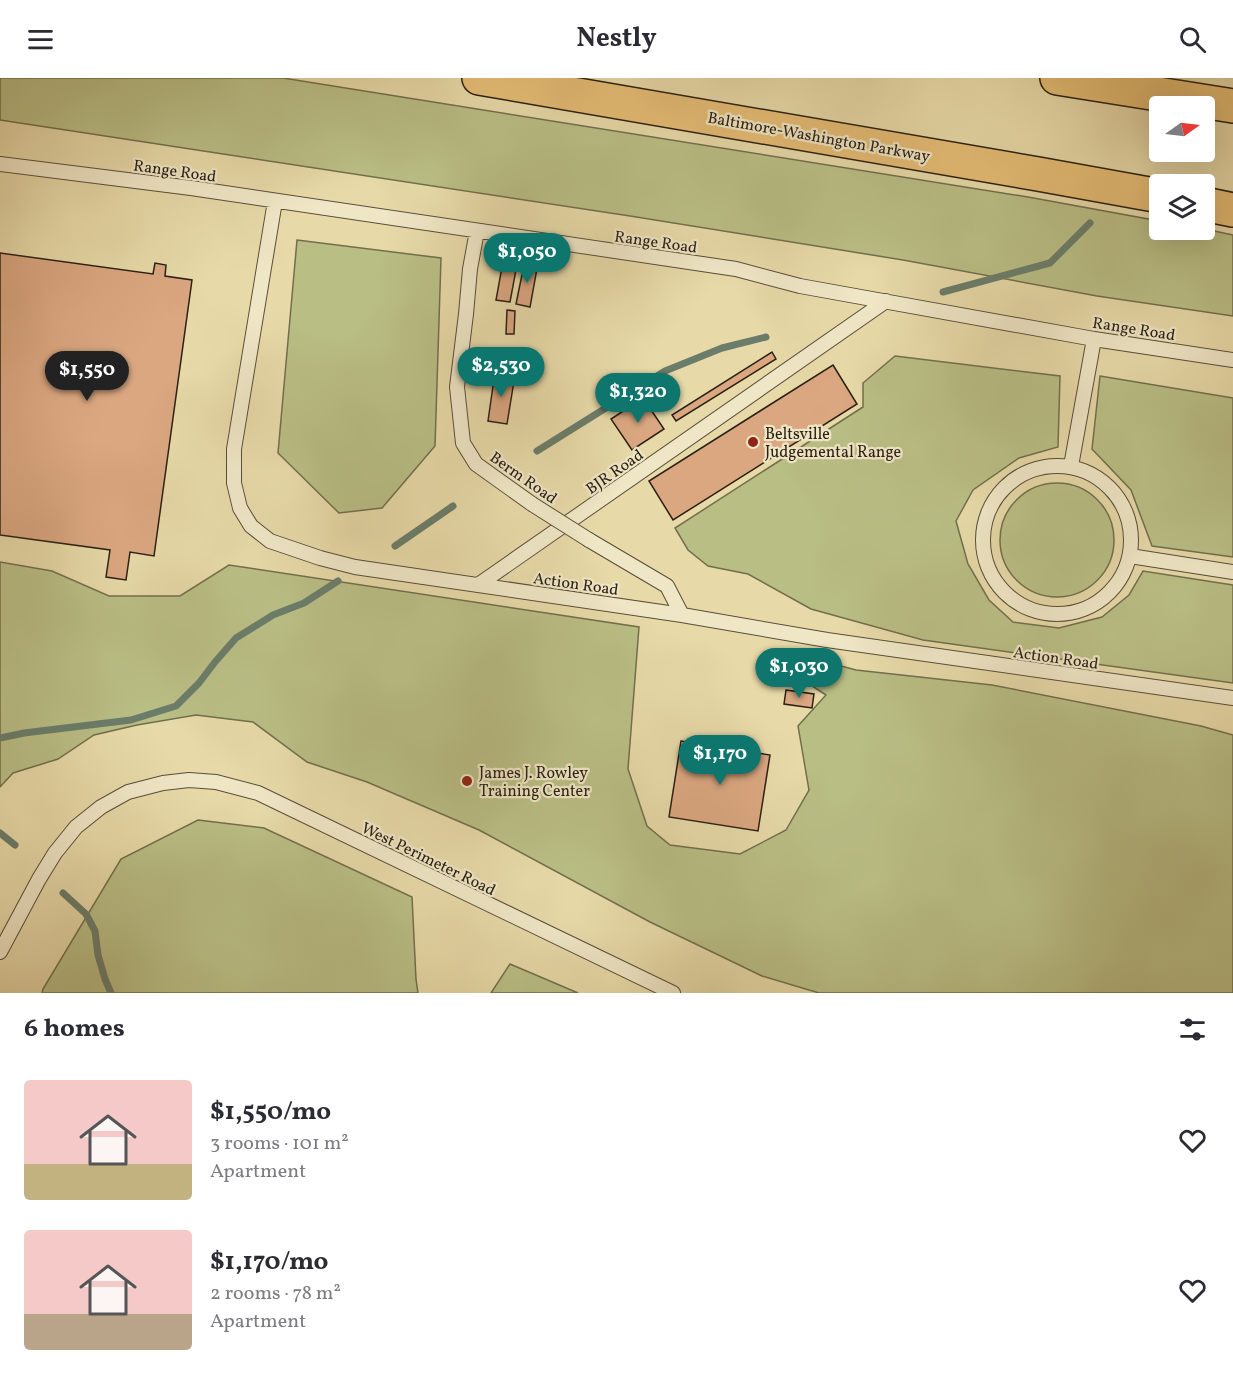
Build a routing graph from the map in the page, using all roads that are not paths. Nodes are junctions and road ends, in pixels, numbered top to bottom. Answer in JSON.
{"nodes":[{"id":1,"x":479,"y":78,"type":"edge"},
{"id":2,"x":1057,"y":78,"type":"edge"},
{"id":3,"x":1233,"y":106,"type":"edge"},
{"id":4,"x":0,"y":164,"type":"edge"},
{"id":5,"x":1149,"y":194,"type":"edge"},
{"id":6,"x":275,"y":201,"type":"junction"},
{"id":7,"x":1215,"y":206,"type":"edge"},
{"id":8,"x":1233,"y":210,"type":"edge"},
{"id":9,"x":477,"y":231,"type":"junction"},
{"id":10,"x":886,"y":301,"type":"junction"},
{"id":11,"x":1094,"y":339,"type":"junction"},
{"id":12,"x":1233,"y":360,"type":"edge"},
{"id":13,"x":1071,"y":466,"type":"junction"},
{"id":14,"x":1130,"y":556,"type":"junction"},
{"id":15,"x":1233,"y":572,"type":"edge"},
{"id":16,"x":478,"y":585,"type":"junction"},
{"id":17,"x":682,"y":615,"type":"junction"},
{"id":18,"x":1233,"y":698,"type":"edge"},
{"id":19,"x":0,"y":952,"type":"edge"},
{"id":20,"x":673,"y":993,"type":"edge"}],
"edges":[{"from":1,"to":5,"type":"highway","name":"Baltimore-Washington Parkway"},
{"from":2,"to":3,"type":"highway"},
{"from":4,"to":6,"type":"lane","name":"Range Road"},
{"from":6,"to":9,"type":"lane","name":"Range Road"},
{"from":6,"to":16,"type":"lane","name":"Action Road"},
{"from":7,"to":8,"type":"highway"},
{"from":9,"to":10,"type":"lane","name":"Range Road"},
{"from":9,"to":17,"type":"lane","name":"Berm Road","bridge":true},
{"from":10,"to":11,"type":"lane","name":"Range Road"},
{"from":10,"to":16,"type":"lane","name":"BJR Road"},
{"from":11,"to":12,"type":"lane","name":"Range Road"},
{"from":11,"to":13,"type":"lane"},
{"from":13,"to":14,"type":"lane"},
{"from":13,"to":14,"type":"lane"},
{"from":14,"to":15,"type":"lane"},
{"from":16,"to":17,"type":"lane","name":"Action Road"},
{"from":17,"to":18,"type":"lane","name":"Action Road"},
{"from":19,"to":20,"type":"lane","name":"West Perimeter Road"}]}
